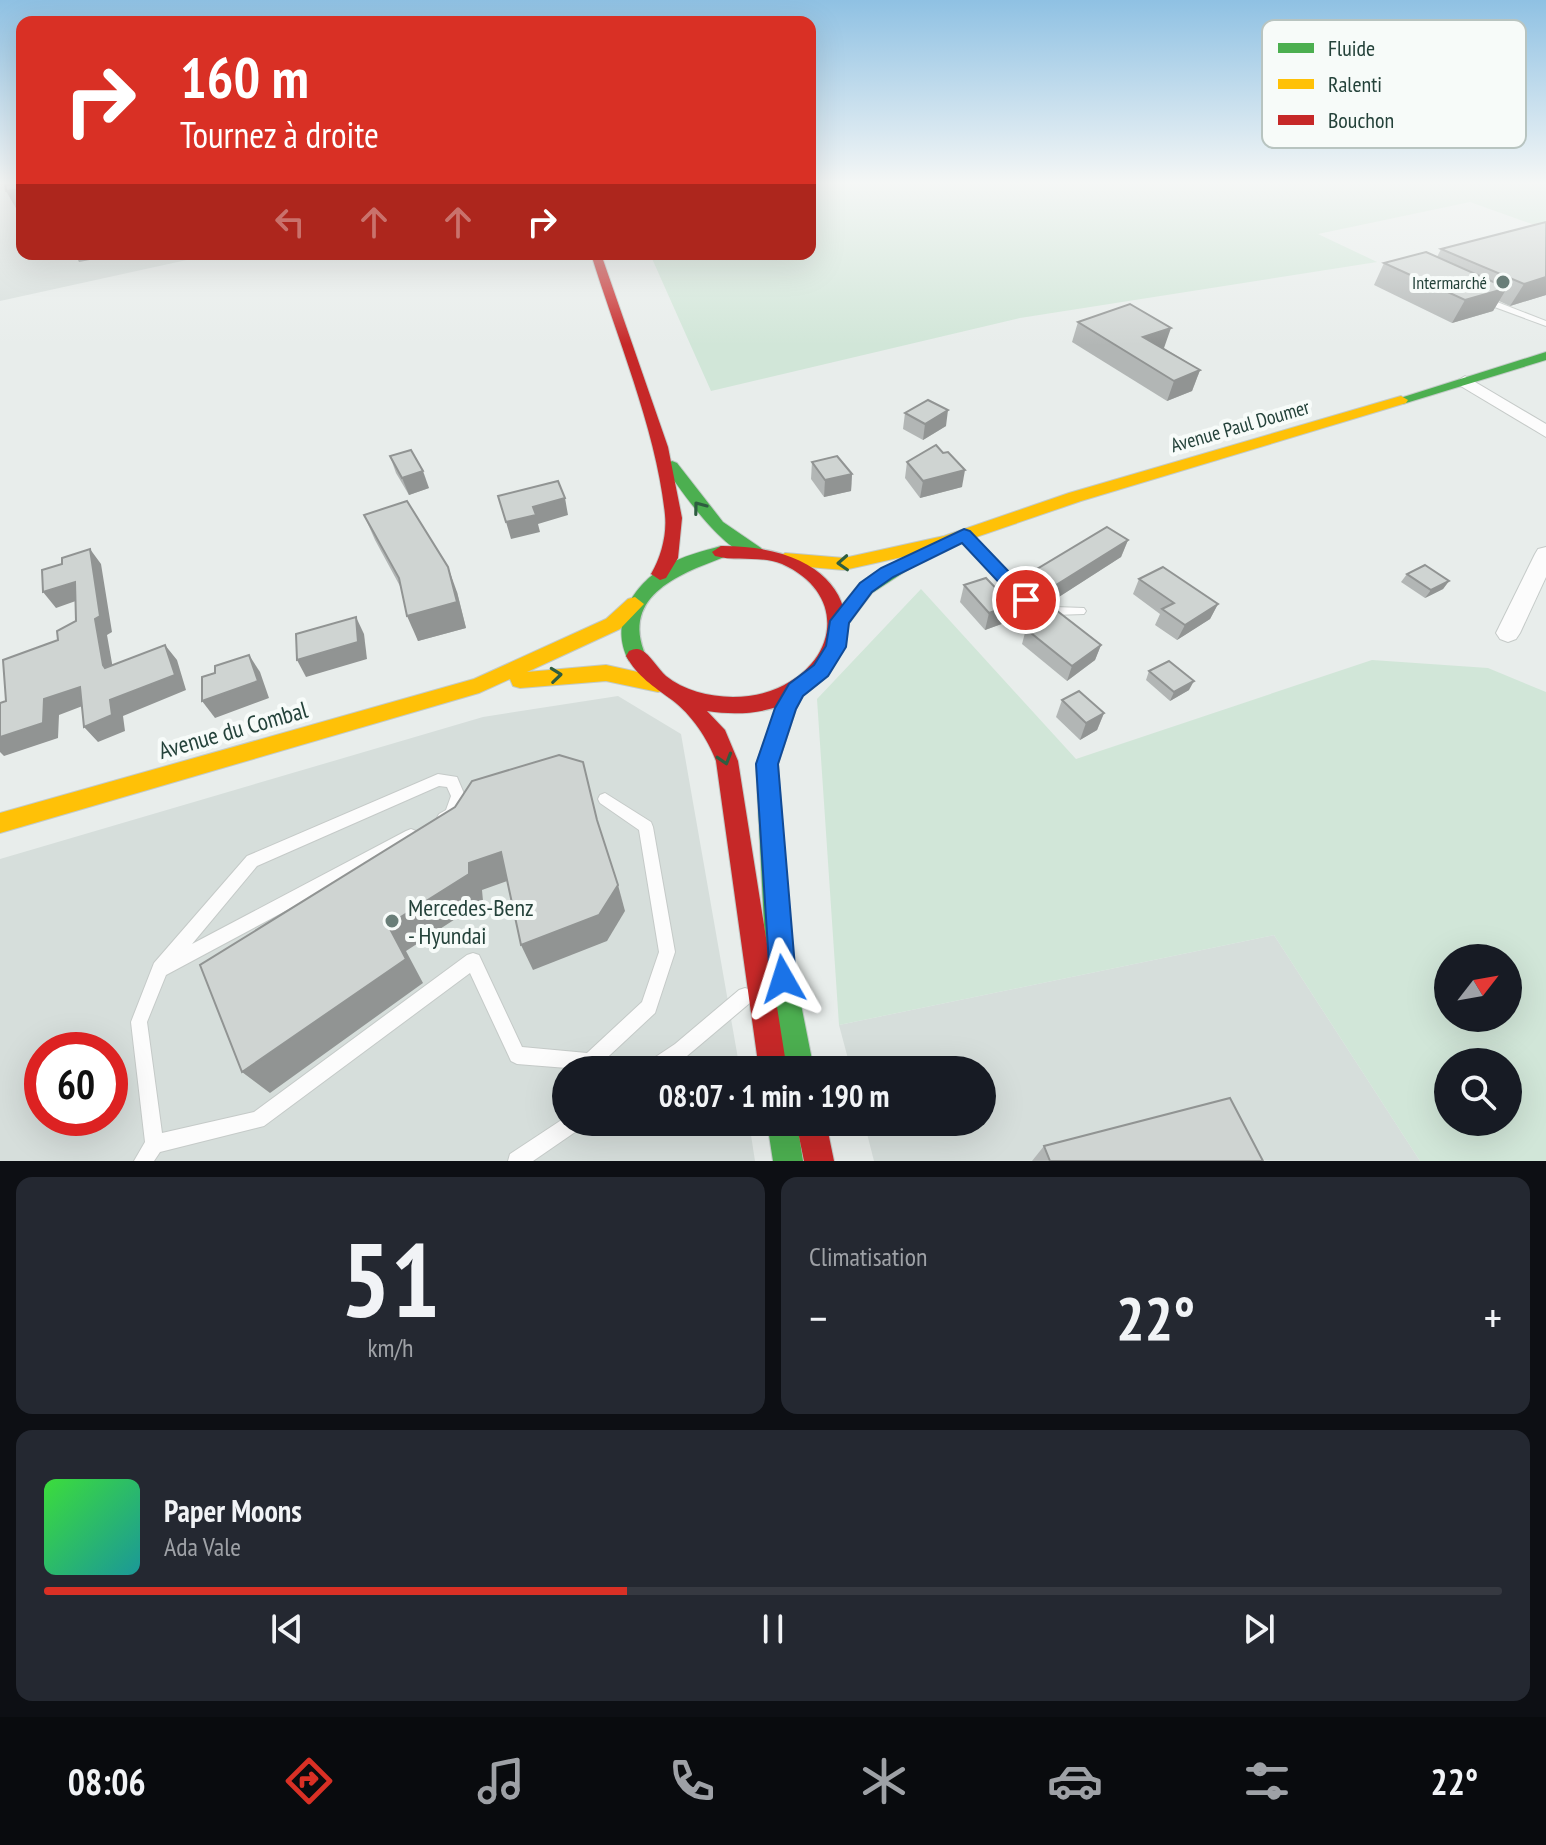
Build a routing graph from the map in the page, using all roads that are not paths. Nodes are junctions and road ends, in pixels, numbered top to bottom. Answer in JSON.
{"nodes":[{"id":1,"x":598,"y":260,"type":"edge"},
{"id":2,"x":1478,"y":297,"type":"edge"},
{"id":3,"x":1546,"y":324,"type":"edge"},
{"id":4,"x":1546,"y":356,"type":"edge"},
{"id":5,"x":1465,"y":381,"type":"junction"},
{"id":6,"x":1546,"y":432,"type":"edge"},
{"id":7,"x":660,"y":447,"type":"junction"},
{"id":8,"x":955,"y":538,"type":"junction"},
{"id":9,"x":755,"y":552,"type":"junction"},
{"id":10,"x":1546,"y":554,"type":"edge"},
{"id":11,"x":785,"y":559,"type":"junction"},
{"id":12,"x":660,"y":574,"type":"junction"},
{"id":13,"x":635,"y":604,"type":"junction"},
{"id":14,"x":1080,"y":611,"type":"dead end"},
{"id":15,"x":840,"y":621,"type":"junction"},
{"id":16,"x":1508,"y":633,"type":"dead end"},
{"id":17,"x":658,"y":684,"type":"junction"},
{"id":18,"x":479,"y":685,"type":"junction"},
{"id":19,"x":796,"y":690,"type":"junction"},
{"id":20,"x":681,"y":696,"type":"junction"},
{"id":21,"x":605,"y":799,"type":"dead end"},
{"id":22,"x":0,"y":823,"type":"edge"},
{"id":23,"x":160,"y":969,"type":"junction"},
{"id":24,"x":760,"y":984,"type":"junction"},
{"id":25,"x":672,"y":1056,"type":"edge"},
{"id":26,"x":771,"y":1056,"type":"edge"},
{"id":27,"x":798,"y":1056,"type":"edge"},
{"id":28,"x":554,"y":1136,"type":"edge"},
{"id":29,"x":784,"y":1136,"type":"edge"},
{"id":30,"x":814,"y":1136,"type":"edge"},
{"id":31,"x":154,"y":1144,"type":"junction"},
{"id":32,"x":143,"y":1161,"type":"edge"},
{"id":33,"x":517,"y":1161,"type":"edge"},
{"id":34,"x":788,"y":1161,"type":"edge"},
{"id":35,"x":819,"y":1161,"type":"edge"}],
"edges":[{"from":1,"to":7,"type":"main road"},
{"from":2,"to":3,"type":"lane"},
{"from":4,"to":5,"type":"main road","name":"Avenue Paul Doumer"},
{"from":5,"to":6,"type":"street"},
{"from":5,"to":8,"type":"main road","name":"Avenue Paul Doumer"},
{"from":9,"to":7,"type":"main road","one_way":true},
{"from":7,"to":12,"type":"main road"},
{"from":8,"to":11,"type":"main road","one_way":true},
{"from":8,"to":14,"type":"lane"},
{"from":8,"to":15,"type":"main road"},
{"from":9,"to":11,"type":"main road"},
{"from":9,"to":12,"type":"main road"},
{"from":10,"to":16,"type":"street"},
{"from":11,"to":15,"type":"main road"},
{"from":12,"to":13,"type":"main road"},
{"from":13,"to":17,"type":"main road"},
{"from":13,"to":18,"type":"main road"},
{"from":15,"to":19,"type":"main road"},
{"from":18,"to":17,"type":"main road","one_way":true},
{"from":17,"to":20,"type":"main road"},
{"from":18,"to":22,"type":"main road","name":"Avenue du Combal"},
{"from":19,"to":20,"type":"main road"},
{"from":19,"to":27,"type":"main road"},
{"from":20,"to":24,"type":"main road","one_way":true},
{"from":21,"to":31,"type":"lane"},
{"from":23,"to":23,"type":"lane"},
{"from":23,"to":31,"type":"lane"},
{"from":24,"to":25,"type":"lane"},
{"from":24,"to":26,"type":"main road"},
{"from":28,"to":33,"type":"lane"},
{"from":29,"to":34,"type":"main road"},
{"from":30,"to":35,"type":"main road"},
{"from":31,"to":32,"type":"lane"}]}
